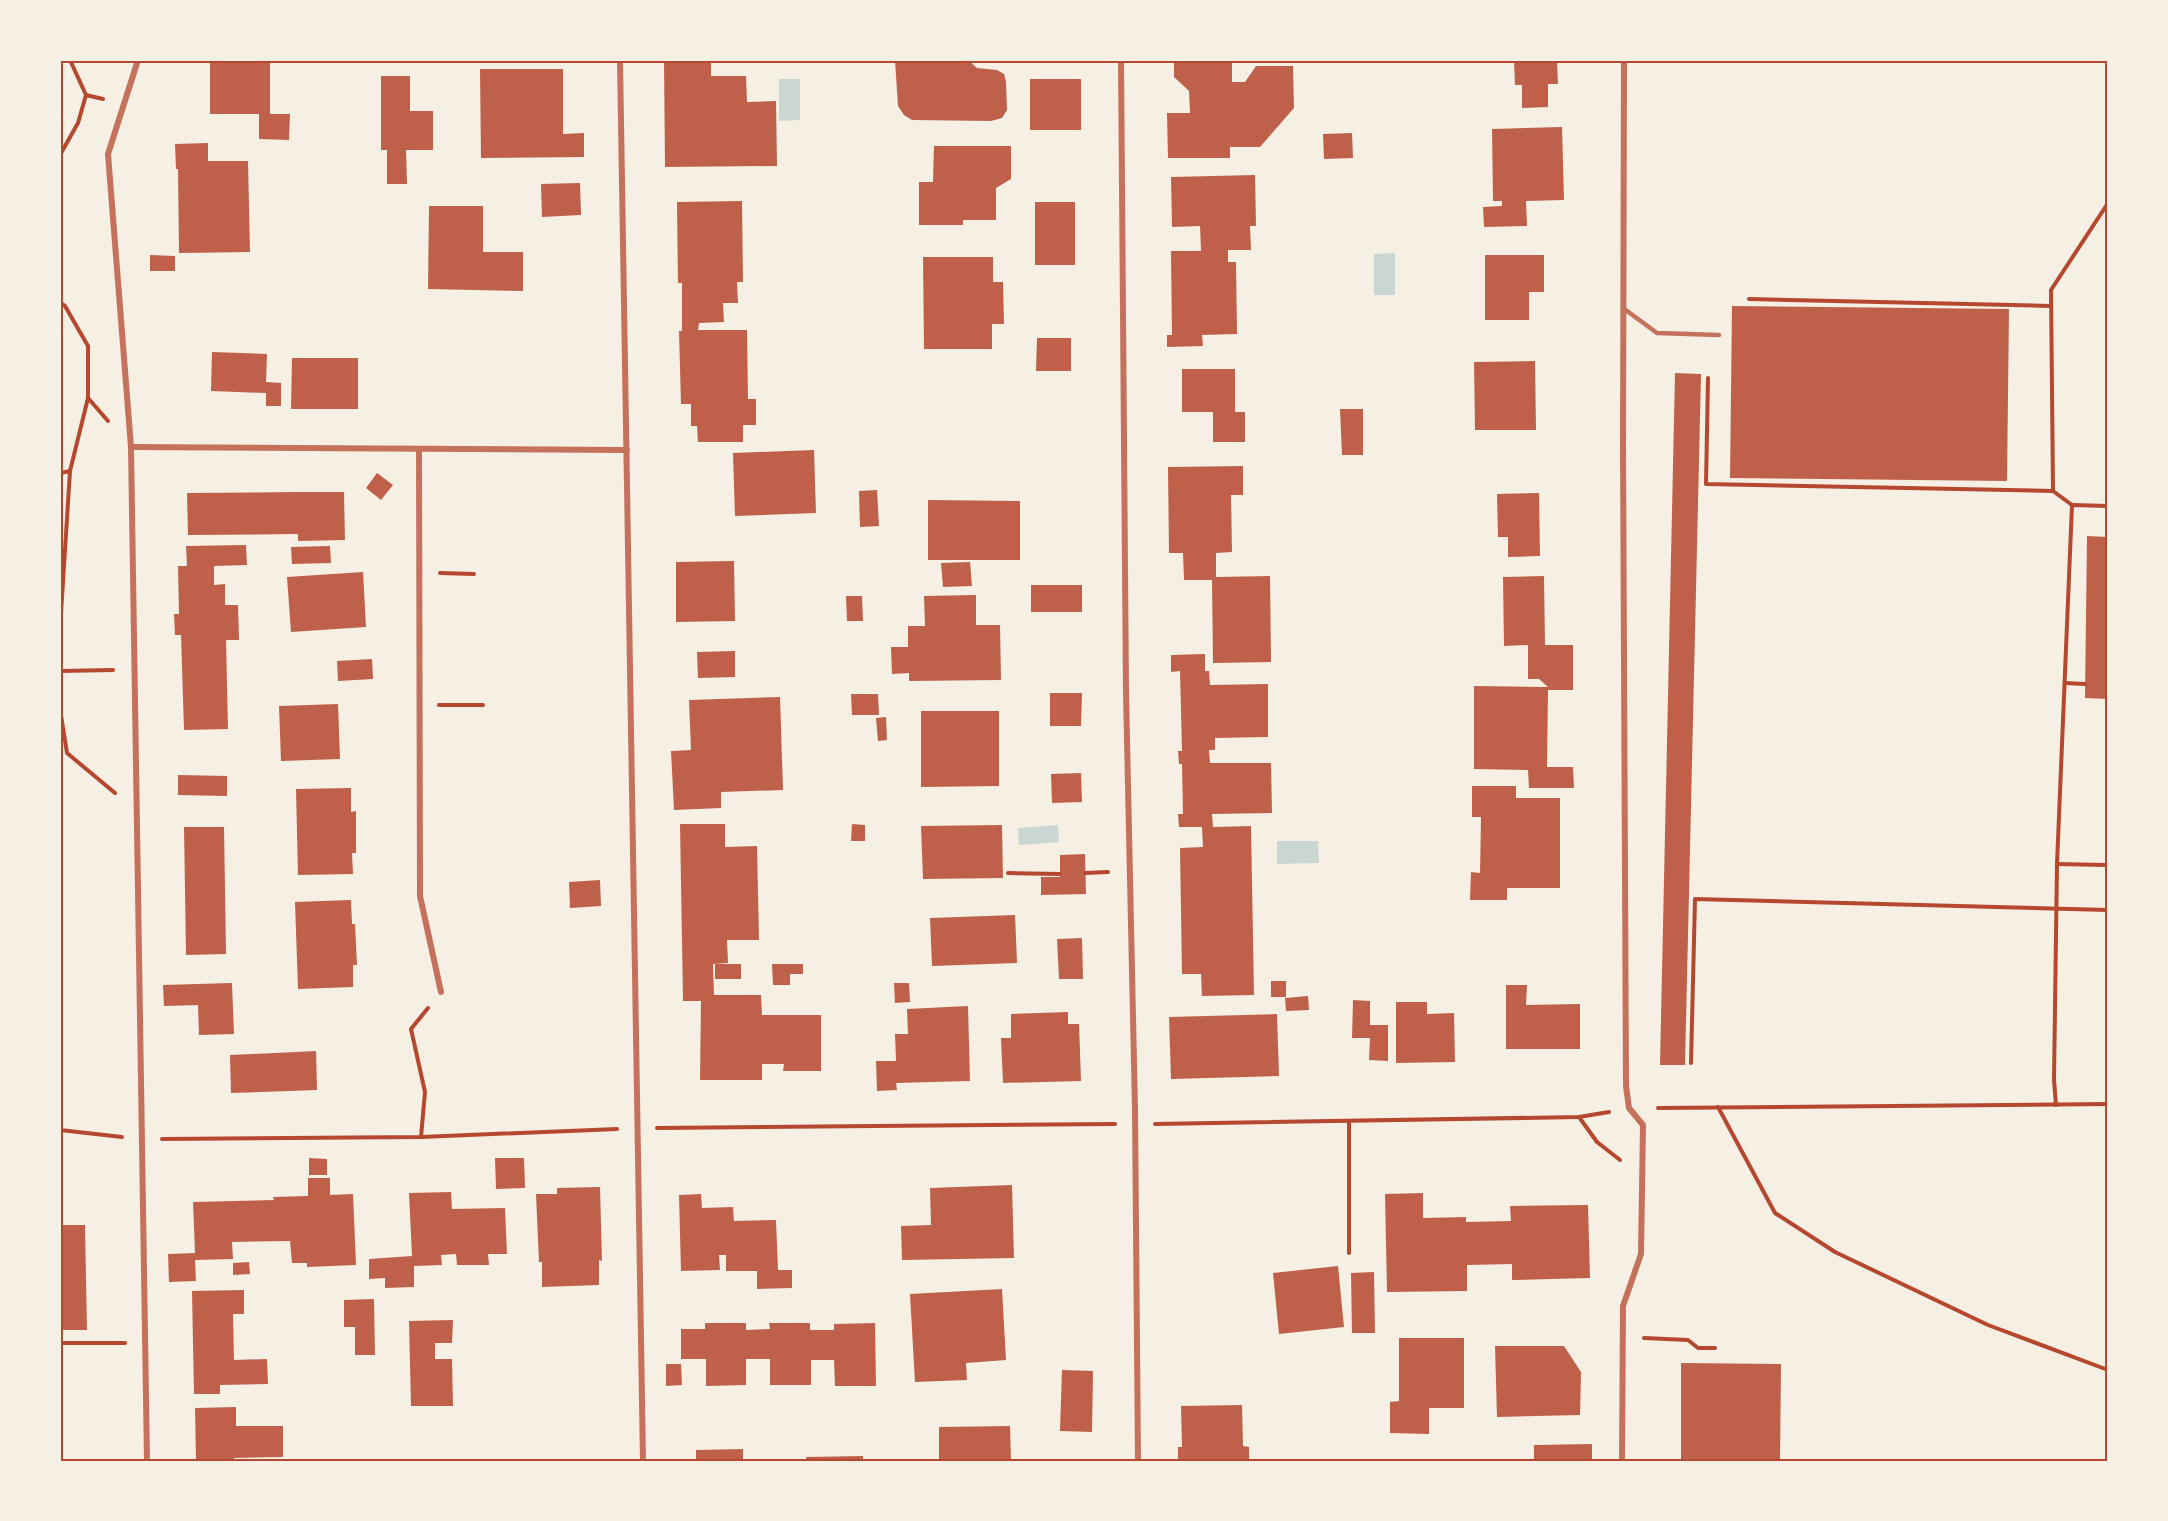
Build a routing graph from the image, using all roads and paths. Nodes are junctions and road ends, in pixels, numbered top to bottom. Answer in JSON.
{"nodes":[{"id":1,"x":70,"y":60,"type":"edge"},
{"id":2,"x":138,"y":60,"type":"edge"},
{"id":3,"x":620,"y":60,"type":"edge"},
{"id":4,"x":1121,"y":60,"type":"edge"},
{"id":5,"x":1624,"y":60,"type":"edge"},
{"id":6,"x":60,"y":156,"type":"edge"},
{"id":7,"x":2108,"y":203,"type":"edge"},
{"id":8,"x":1749,"y":299,"type":"dead end"},
{"id":9,"x":60,"y":302,"type":"edge"},
{"id":10,"x":2051,"y":306,"type":"junction"},
{"id":11,"x":1623,"y":308,"type":"junction"},
{"id":12,"x":1719,"y":335,"type":"dead end"},
{"id":13,"x":1708,"y":378,"type":"dead end"},
{"id":14,"x":88,"y":398,"type":"junction"},
{"id":15,"x":104,"y":416,"type":"dead end"},
{"id":16,"x":131,"y":447,"type":"junction"},
{"id":17,"x":419,"y":449,"type":"junction"},
{"id":18,"x":627,"y":450,"type":"junction"},
{"id":19,"x":70,"y":471,"type":"junction"},
{"id":20,"x":60,"y":473,"type":"edge"},
{"id":21,"x":2053,"y":490,"type":"junction"},
{"id":22,"x":2072,"y":505,"type":"junction"},
{"id":23,"x":2108,"y":506,"type":"edge"},
{"id":24,"x":419,"y":573,"type":"junction"},
{"id":25,"x":474,"y":574,"type":"dead end"},
{"id":26,"x":60,"y":629,"type":"edge"},
{"id":27,"x":134,"y":669,"type":"junction"},
{"id":28,"x":60,"y":671,"type":"edge"},
{"id":29,"x":2065,"y":683,"type":"junction"},
{"id":30,"x":2085,"y":684,"type":"dead end"},
{"id":31,"x":419,"y":705,"type":"junction"},
{"id":32,"x":483,"y":705,"type":"dead end"},
{"id":33,"x":60,"y":710,"type":"edge"},
{"id":34,"x":136,"y":811,"type":"junction"},
{"id":35,"x":2057,"y":864,"type":"junction"},
{"id":36,"x":2105,"y":866,"type":"dead end"},
{"id":37,"x":1008,"y":873,"type":"dead end"},
{"id":38,"x":1060,"y":874,"type":"dead end"},
{"id":39,"x":2058,"y":909,"type":"junction"},
{"id":40,"x":2108,"y":910,"type":"edge"},
{"id":41,"x":441,"y":992,"type":"joint"},
{"id":42,"x":1691,"y":1063,"type":"dead end"},
{"id":43,"x":2108,"y":1104,"type":"edge"},
{"id":44,"x":2056,"y":1105,"type":"junction"},
{"id":45,"x":1718,"y":1107,"type":"junction"},
{"id":46,"x":1629,"y":1108,"type":"junction"},
{"id":47,"x":1580,"y":1118,"type":"junction"},
{"id":48,"x":1349,"y":1121,"type":"junction"},
{"id":49,"x":1135,"y":1124,"type":"junction"},
{"id":50,"x":638,"y":1128,"type":"junction"},
{"id":51,"x":60,"y":1130,"type":"edge"},
{"id":52,"x":421,"y":1137,"type":"junction"},
{"id":53,"x":140,"y":1139,"type":"junction"},
{"id":54,"x":1642,"y":1176,"type":"junction"},
{"id":55,"x":1349,"y":1254,"type":"dead end"},
{"id":56,"x":1649,"y":1339,"type":"dead end"},
{"id":57,"x":60,"y":1343,"type":"edge"},
{"id":58,"x":144,"y":1343,"type":"junction"},
{"id":59,"x":1715,"y":1348,"type":"dead end"},
{"id":60,"x":2108,"y":1370,"type":"edge"},
{"id":61,"x":147,"y":1461,"type":"edge"},
{"id":62,"x":643,"y":1461,"type":"edge"},
{"id":63,"x":1138,"y":1461,"type":"edge"},
{"id":64,"x":1622,"y":1461,"type":"edge"}],
"edges":[{"from":1,"to":6,"type":"path"},
{"from":2,"to":16,"type":"street"},
{"from":3,"to":18,"type":"street"},
{"from":4,"to":49,"type":"street"},
{"from":5,"to":11,"type":"street"},
{"from":7,"to":10,"type":"path"},
{"from":8,"to":10,"type":"path"},
{"from":9,"to":14,"type":"path"},
{"from":10,"to":21,"type":"path"},
{"from":11,"to":12,"type":"lane"},
{"from":11,"to":46,"type":"street"},
{"from":13,"to":21,"type":"path"},
{"from":14,"to":15,"type":"path"},
{"from":14,"to":19,"type":"path"},
{"from":16,"to":17,"type":"street"},
{"from":16,"to":27,"type":"street"},
{"from":17,"to":18,"type":"street"},
{"from":17,"to":24,"type":"street"},
{"from":18,"to":50,"type":"street"},
{"from":19,"to":20,"type":"path"},
{"from":19,"to":26,"type":"path"},
{"from":21,"to":22,"type":"path"},
{"from":22,"to":23,"type":"path"},
{"from":22,"to":29,"type":"path"},
{"from":24,"to":25,"type":"path"},
{"from":24,"to":31,"type":"street"},
{"from":27,"to":28,"type":"path"},
{"from":27,"to":34,"type":"street"},
{"from":29,"to":30,"type":"path"},
{"from":29,"to":35,"type":"path"},
{"from":31,"to":32,"type":"path"},
{"from":31,"to":41,"type":"street"},
{"from":33,"to":34,"type":"path"},
{"from":34,"to":53,"type":"street"},
{"from":35,"to":36,"type":"path"},
{"from":35,"to":39,"type":"path"},
{"from":37,"to":38,"type":"path"},
{"from":39,"to":40,"type":"path"},
{"from":39,"to":42,"type":"path"},
{"from":39,"to":44,"type":"path"},
{"from":41,"to":52,"type":"path"},
{"from":43,"to":44,"type":"path"},
{"from":44,"to":45,"type":"path"},
{"from":45,"to":46,"type":"path"},
{"from":45,"to":60,"type":"path"},
{"from":46,"to":47,"type":"path"},
{"from":46,"to":54,"type":"street"},
{"from":47,"to":48,"type":"path"},
{"from":47,"to":54,"type":"path"},
{"from":48,"to":49,"type":"path"},
{"from":48,"to":55,"type":"path"},
{"from":49,"to":50,"type":"path"},
{"from":49,"to":63,"type":"street"},
{"from":50,"to":52,"type":"path"},
{"from":50,"to":62,"type":"street"},
{"from":51,"to":53,"type":"path"},
{"from":52,"to":53,"type":"path"},
{"from":53,"to":58,"type":"street"},
{"from":54,"to":64,"type":"street"},
{"from":56,"to":59,"type":"path"},
{"from":57,"to":58,"type":"path"},
{"from":58,"to":61,"type":"street"}]}
